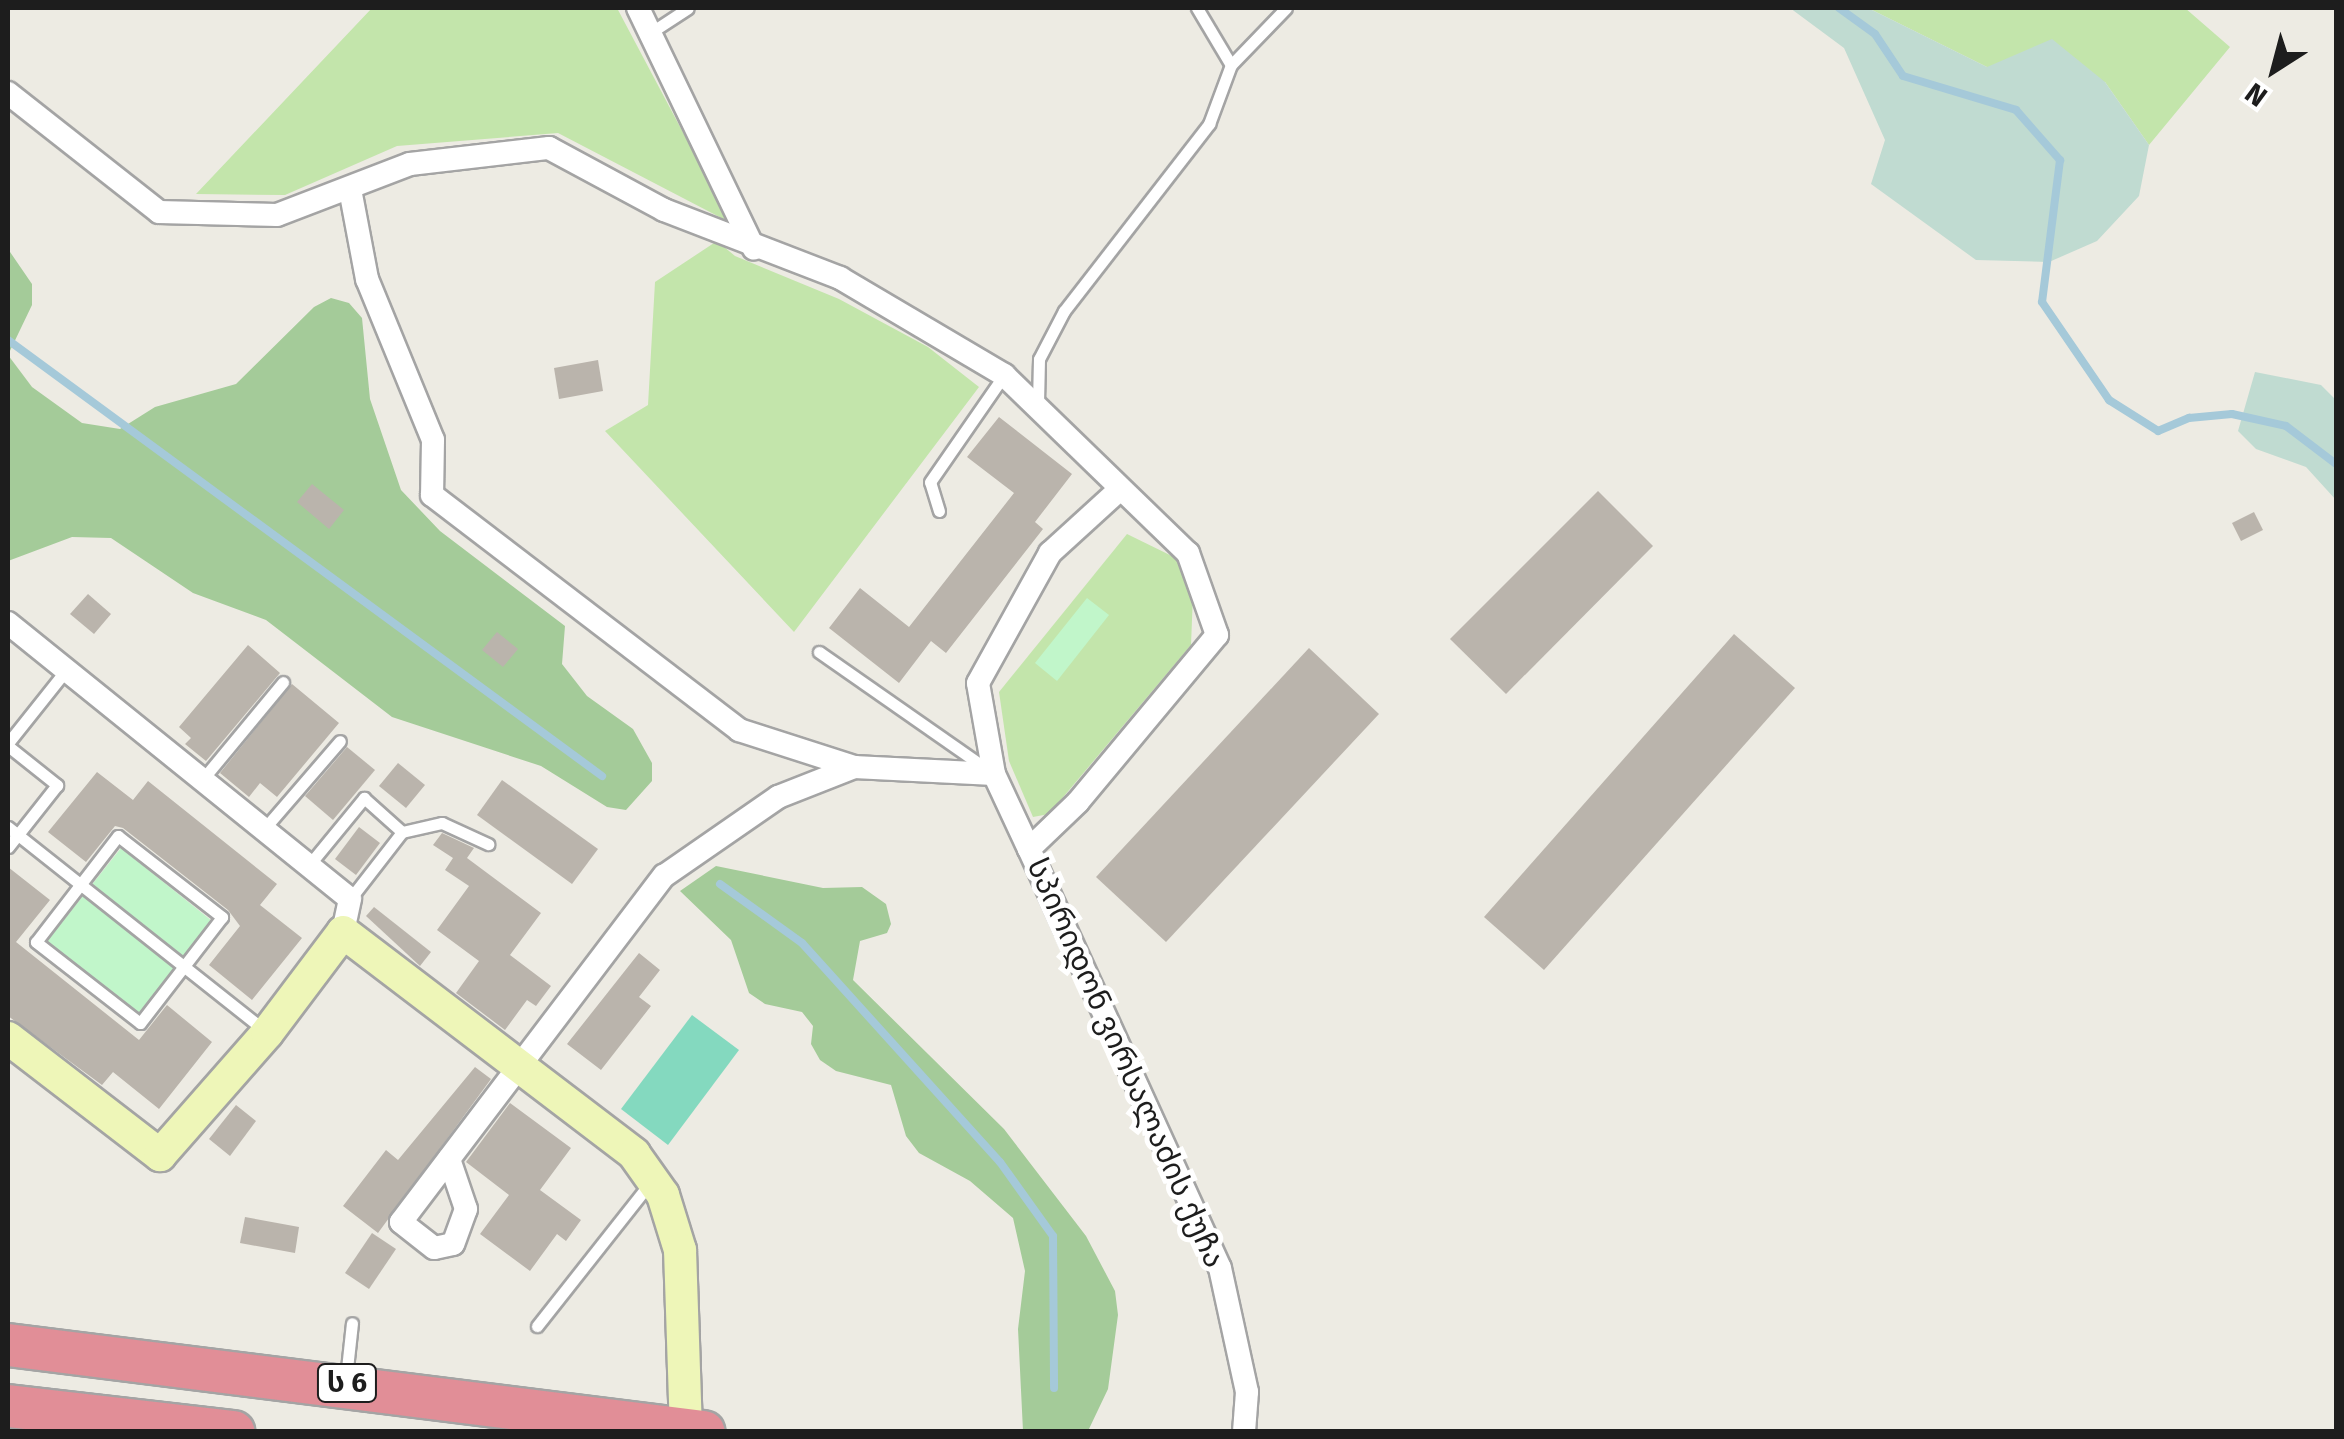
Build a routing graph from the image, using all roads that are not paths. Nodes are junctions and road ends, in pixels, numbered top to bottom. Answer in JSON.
{"nodes":[{"id":1,"x":638,"y":8,"type":"edge"},
{"id":2,"x":688,"y":8,"type":"edge"},
{"id":3,"x":1196,"y":8,"type":"edge"},
{"id":4,"x":1286,"y":8,"type":"edge"},
{"id":5,"x":650,"y":33,"type":"junction"},
{"id":6,"x":1231,"y":66,"type":"junction"},
{"id":7,"x":8,"y":93,"type":"edge"},
{"id":8,"x":350,"y":189,"type":"junction"},
{"id":9,"x":754,"y":249,"type":"junction"},
{"id":10,"x":1004,"y":375,"type":"junction"},
{"id":11,"x":1038,"y":403,"type":"junction"},
{"id":12,"x":1118,"y":491,"type":"junction"},
{"id":13,"x":940,"y":512,"type":"dead end"},
{"id":14,"x":8,"y":623,"type":"edge"},
{"id":15,"x":820,"y":652,"type":"dead end"},
{"id":16,"x":66,"y":670,"type":"junction"},
{"id":17,"x":283,"y":682,"type":"dead end"},
{"id":18,"x":340,"y":742,"type":"dead end"},
{"id":19,"x":8,"y":744,"type":"edge"},
{"id":20,"x":854,"y":767,"type":"junction"},
{"id":21,"x":994,"y":774,"type":"junction"},
{"id":22,"x":202,"y":780,"type":"junction"},
{"id":23,"x":264,"y":830,"type":"junction"},
{"id":24,"x":12,"y":831,"type":"edge"},
{"id":25,"x":402,"y":832,"type":"junction"},
{"id":26,"x":488,"y":844,"type":"dead end"},
{"id":27,"x":8,"y":847,"type":"edge"},
{"id":28,"x":1029,"y":849,"type":"junction"},
{"id":29,"x":308,"y":866,"type":"junction"},
{"id":30,"x":80,"y":885,"type":"junction"},
{"id":31,"x":350,"y":899,"type":"junction"},
{"id":32,"x":344,"y":932,"type":"junction"},
{"id":33,"x":183,"y":967,"type":"junction"},
{"id":34,"x":267,"y":1033,"type":"junction"},
{"id":35,"x":8,"y":1039,"type":"edge"},
{"id":36,"x":518,"y":1069,"type":"junction"},
{"id":37,"x":450,"y":1159,"type":"dead end"},
{"id":38,"x":653,"y":1180,"type":"junction"},
{"id":39,"x":352,"y":1323,"type":"dead end"},
{"id":40,"x":537,"y":1326,"type":"dead end"},
{"id":41,"x":8,"y":1344,"type":"edge"},
{"id":42,"x":346,"y":1382,"type":"junction"},
{"id":43,"x":8,"y":1406,"type":"edge"},
{"id":44,"x":692,"y":1430,"type":"edge"},
{"id":45,"x":234,"y":1432,"type":"edge"},
{"id":46,"x":1244,"y":1432,"type":"edge"}],
"edges":[{"from":1,"to":5,"type":"street"},
{"from":2,"to":5,"type":"lane"},
{"from":3,"to":6,"type":"lane"},
{"from":4,"to":6,"type":"lane"},
{"from":5,"to":9,"type":"street"},
{"from":6,"to":11,"type":"lane"},
{"from":7,"to":8,"type":"street","name":"სპირიდონ ვირსალაძის ქუჩა"},
{"from":8,"to":9,"type":"street","name":"სპირიდონ ვირსალაძის ქუჩა"},
{"from":8,"to":20,"type":"street"},
{"from":9,"to":10,"type":"street","name":"სპირიდონ ვირსალაძის ქუჩა"},
{"from":10,"to":11,"type":"street","name":"სპირიდონ ვირსალაძის ქუჩა"},
{"from":10,"to":13,"type":"lane"},
{"from":11,"to":12,"type":"street","name":"სპირიდონ ვირსალაძის ქუჩა"},
{"from":12,"to":21,"type":"street"},
{"from":12,"to":28,"type":"street","name":"სპირიდონ ვირსალაძის ქუჩა"},
{"from":14,"to":16,"type":"street"},
{"from":15,"to":21,"type":"lane"},
{"from":16,"to":19,"type":"lane"},
{"from":16,"to":22,"type":"street"},
{"from":17,"to":22,"type":"lane"},
{"from":18,"to":23,"type":"lane"},
{"from":19,"to":24,"type":"lane"},
{"from":20,"to":21,"type":"street"},
{"from":20,"to":36,"type":"street"},
{"from":21,"to":28,"type":"street"},
{"from":22,"to":23,"type":"street"},
{"from":23,"to":29,"type":"street"},
{"from":24,"to":27,"type":"lane"},
{"from":24,"to":30,"type":"lane"},
{"from":25,"to":26,"type":"lane"},
{"from":25,"to":29,"type":"lane"},
{"from":25,"to":31,"type":"lane"},
{"from":28,"to":46,"type":"street","name":"სპირიდონ ვირსალაძის ქუჩა"},
{"from":29,"to":31,"type":"street"},
{"from":30,"to":33,"type":"lane"},
{"from":30,"to":33,"type":"lane"},
{"from":30,"to":33,"type":"lane"},
{"from":31,"to":32,"type":"street"},
{"from":32,"to":34,"type":"street"},
{"from":32,"to":36,"type":"street"},
{"from":33,"to":34,"type":"lane"},
{"from":34,"to":35,"type":"street"},
{"from":36,"to":37,"type":"street"},
{"from":36,"to":38,"type":"street"},
{"from":38,"to":40,"type":"lane"},
{"from":38,"to":44,"type":"street"},
{"from":39,"to":42,"type":"lane"},
{"from":41,"to":42,"type":"highway","number":"ს 6"},
{"from":42,"to":44,"type":"highway","number":"ს 6"},
{"from":43,"to":45,"type":"highway"}]}
